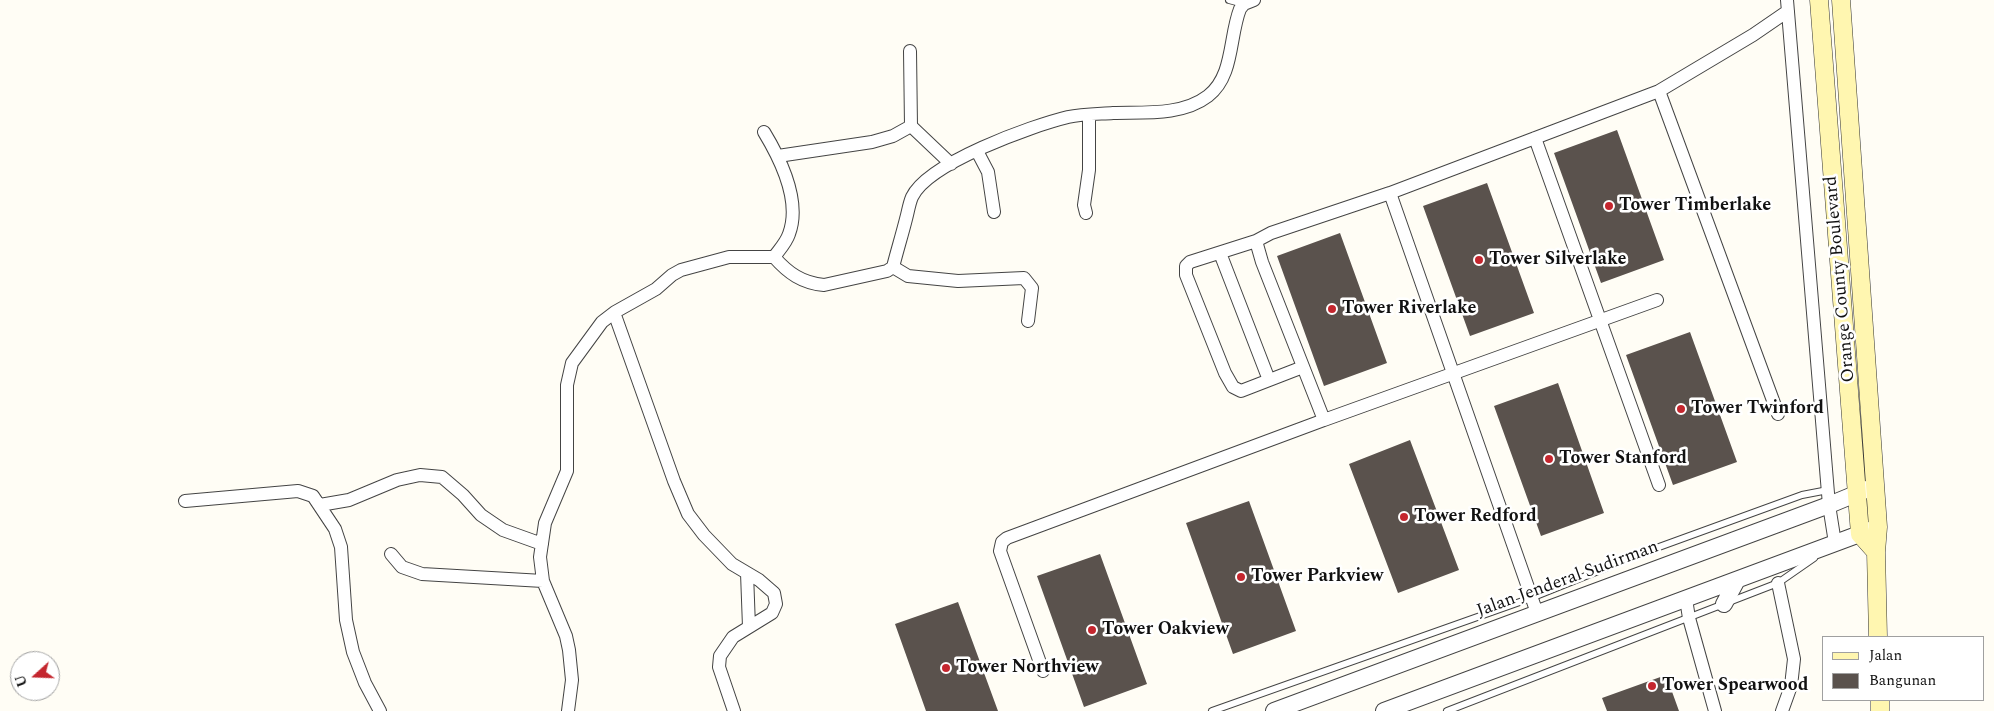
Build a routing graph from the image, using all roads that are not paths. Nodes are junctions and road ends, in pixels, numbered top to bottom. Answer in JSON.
{"nodes":[{"id":1,"x":1229,"y":0,"type":"edge"},
{"id":2,"x":1819,"y":0,"type":"edge"},
{"id":3,"x":1841,"y":0,"type":"edge"},
{"id":4,"x":1249,"y":2,"type":"edge"},
{"id":5,"x":1788,"y":5,"type":"edge"},
{"id":6,"x":910,"y":51,"type":"dead end"},
{"id":7,"x":1659,"y":91,"type":"junction"},
{"id":8,"x":1089,"y":115,"type":"junction"},
{"id":9,"x":911,"y":126,"type":"junction"},
{"id":10,"x":764,"y":132,"type":"dead end"},
{"id":11,"x":1535,"y":138,"type":"junction"},
{"id":12,"x":977,"y":151,"type":"junction"},
{"id":13,"x":778,"y":156,"type":"junction"},
{"id":14,"x":951,"y":164,"type":"junction"},
{"id":15,"x":1390,"y":193,"type":"junction"},
{"id":16,"x":994,"y":212,"type":"dead end"},
{"id":17,"x":1086,"y":213,"type":"dead end"},
{"id":18,"x":1256,"y":241,"type":"junction"},
{"id":19,"x":1220,"y":253,"type":"junction"},
{"id":20,"x":774,"y":257,"type":"junction"},
{"id":21,"x":893,"y":267,"type":"junction"},
{"id":22,"x":1657,"y":300,"type":"dead end"},
{"id":23,"x":616,"y":318,"type":"dead end"},
{"id":24,"x":1028,"y":321,"type":"dead end"},
{"id":25,"x":1601,"y":321,"type":"junction"},
{"id":26,"x":1303,"y":367,"type":"junction"},
{"id":27,"x":1453,"y":374,"type":"junction"},
{"id":28,"x":1269,"y":380,"type":"junction"},
{"id":29,"x":1778,"y":414,"type":"dead end"},
{"id":30,"x":1324,"y":420,"type":"junction"},
{"id":31,"x":1659,"y":485,"type":"dead end"},
{"id":32,"x":1875,"y":486,"type":"junction"},
{"id":33,"x":1858,"y":492,"type":"junction"},
{"id":34,"x":1829,"y":498,"type":"junction"},
{"id":35,"x":185,"y":501,"type":"dead end"},
{"id":36,"x":320,"y":506,"type":"junction"},
{"id":37,"x":1878,"y":527,"type":"junction"},
{"id":38,"x":1860,"y":534,"type":"junction"},
{"id":39,"x":1836,"y":543,"type":"junction"},
{"id":40,"x":542,"y":544,"type":"junction"},
{"id":41,"x":1876,"y":552,"type":"junction"},
{"id":42,"x":391,"y":554,"type":"dead end"},
{"id":43,"x":746,"y":572,"type":"junction"},
{"id":44,"x":1737,"y":580,"type":"junction"},
{"id":45,"x":543,"y":581,"type":"junction"},
{"id":46,"x":1778,"y":583,"type":"junction"},
{"id":47,"x":1686,"y":598,"type":"junction"},
{"id":48,"x":1724,"y":604,"type":"junction"},
{"id":49,"x":1534,"y":605,"type":"junction"},
{"id":50,"x":1689,"y":618,"type":"junction"},
{"id":51,"x":748,"y":627,"type":"junction"},
{"id":52,"x":1878,"y":636,"type":"edge"},
{"id":53,"x":1043,"y":671,"type":"dead end"},
{"id":54,"x":380,"y":711,"type":"edge"},
{"id":55,"x":568,"y":711,"type":"edge"},
{"id":56,"x":734,"y":711,"type":"edge"},
{"id":57,"x":1212,"y":711,"type":"edge"},
{"id":58,"x":1274,"y":711,"type":"edge"},
{"id":59,"x":1384,"y":711,"type":"edge"},
{"id":60,"x":1447,"y":711,"type":"edge"},
{"id":61,"x":1716,"y":711,"type":"edge"},
{"id":62,"x":1782,"y":711,"type":"edge"}],
"edges":[{"from":1,"to":4,"type":"lane"},
{"from":2,"to":33,"type":"main road","name":"Orange County Boulevard"},
{"from":3,"to":32,"type":"main road","name":"Orange County Boulevard"},
{"from":4,"to":8,"type":"street"},
{"from":5,"to":7,"type":"street"},
{"from":5,"to":34,"type":"street"},
{"from":6,"to":9,"type":"street"},
{"from":7,"to":11,"type":"street"},
{"from":7,"to":29,"type":"street"},
{"from":8,"to":12,"type":"street"},
{"from":8,"to":17,"type":"street"},
{"from":9,"to":13,"type":"street"},
{"from":9,"to":14,"type":"street"},
{"from":10,"to":13,"type":"street"},
{"from":11,"to":15,"type":"street"},
{"from":11,"to":25,"type":"street"},
{"from":12,"to":14,"type":"street"},
{"from":12,"to":16,"type":"street"},
{"from":13,"to":20,"type":"street"},
{"from":14,"to":21,"type":"street"},
{"from":15,"to":18,"type":"street"},
{"from":15,"to":27,"type":"street"},
{"from":18,"to":19,"type":"street"},
{"from":18,"to":26,"type":"street"},
{"from":19,"to":28,"type":"street"},
{"from":19,"to":28,"type":"street"},
{"from":20,"to":21,"type":"street"},
{"from":20,"to":40,"type":"street"},
{"from":21,"to":24,"type":"street"},
{"from":22,"to":25,"type":"street"},
{"from":23,"to":43,"type":"street"},
{"from":25,"to":27,"type":"street"},
{"from":25,"to":31,"type":"street"},
{"from":26,"to":28,"type":"street"},
{"from":26,"to":30,"type":"street"},
{"from":27,"to":30,"type":"street"},
{"from":27,"to":49,"type":"street"},
{"from":30,"to":53,"type":"street"},
{"from":32,"to":33,"type":"street","name":"Jalan Jenderal Sudirman"},
{"from":32,"to":37,"type":"main road","name":"Orange County Boulevard"},
{"from":33,"to":34,"type":"street","name":"Jalan Jenderal Sudirman"},
{"from":33,"to":38,"type":"main road","name":"Orange County Boulevard"},
{"from":34,"to":39,"type":"street"},
{"from":34,"to":49,"type":"street","name":"Jalan Jenderal Sudirman"},
{"from":35,"to":36,"type":"street"},
{"from":36,"to":40,"type":"street"},
{"from":36,"to":54,"type":"street"},
{"from":37,"to":38,"type":"street"},
{"from":37,"to":41,"type":"main road","name":"Orange County Boulevard"},
{"from":38,"to":39,"type":"street"},
{"from":38,"to":41,"type":"main road"},
{"from":39,"to":44,"type":"street"},
{"from":39,"to":46,"type":"lane"},
{"from":40,"to":45,"type":"street"},
{"from":41,"to":52,"type":"main road","name":"Orange County Boulevard"},
{"from":42,"to":45,"type":"street"},
{"from":43,"to":51,"type":"street"},
{"from":43,"to":51,"type":"street"},
{"from":44,"to":47,"type":"street"},
{"from":44,"to":48,"type":"street"},
{"from":45,"to":55,"type":"street"},
{"from":46,"to":48,"type":"lane"},
{"from":46,"to":62,"type":"street"},
{"from":47,"to":50,"type":"street"},
{"from":47,"to":59,"type":"street"},
{"from":48,"to":50,"type":"lane"},
{"from":49,"to":57,"type":"lane"},
{"from":49,"to":58,"type":"street","name":"Jalan Jenderal Sudirman"},
{"from":50,"to":60,"type":"lane"},
{"from":50,"to":61,"type":"street"},
{"from":51,"to":56,"type":"street"}]}
